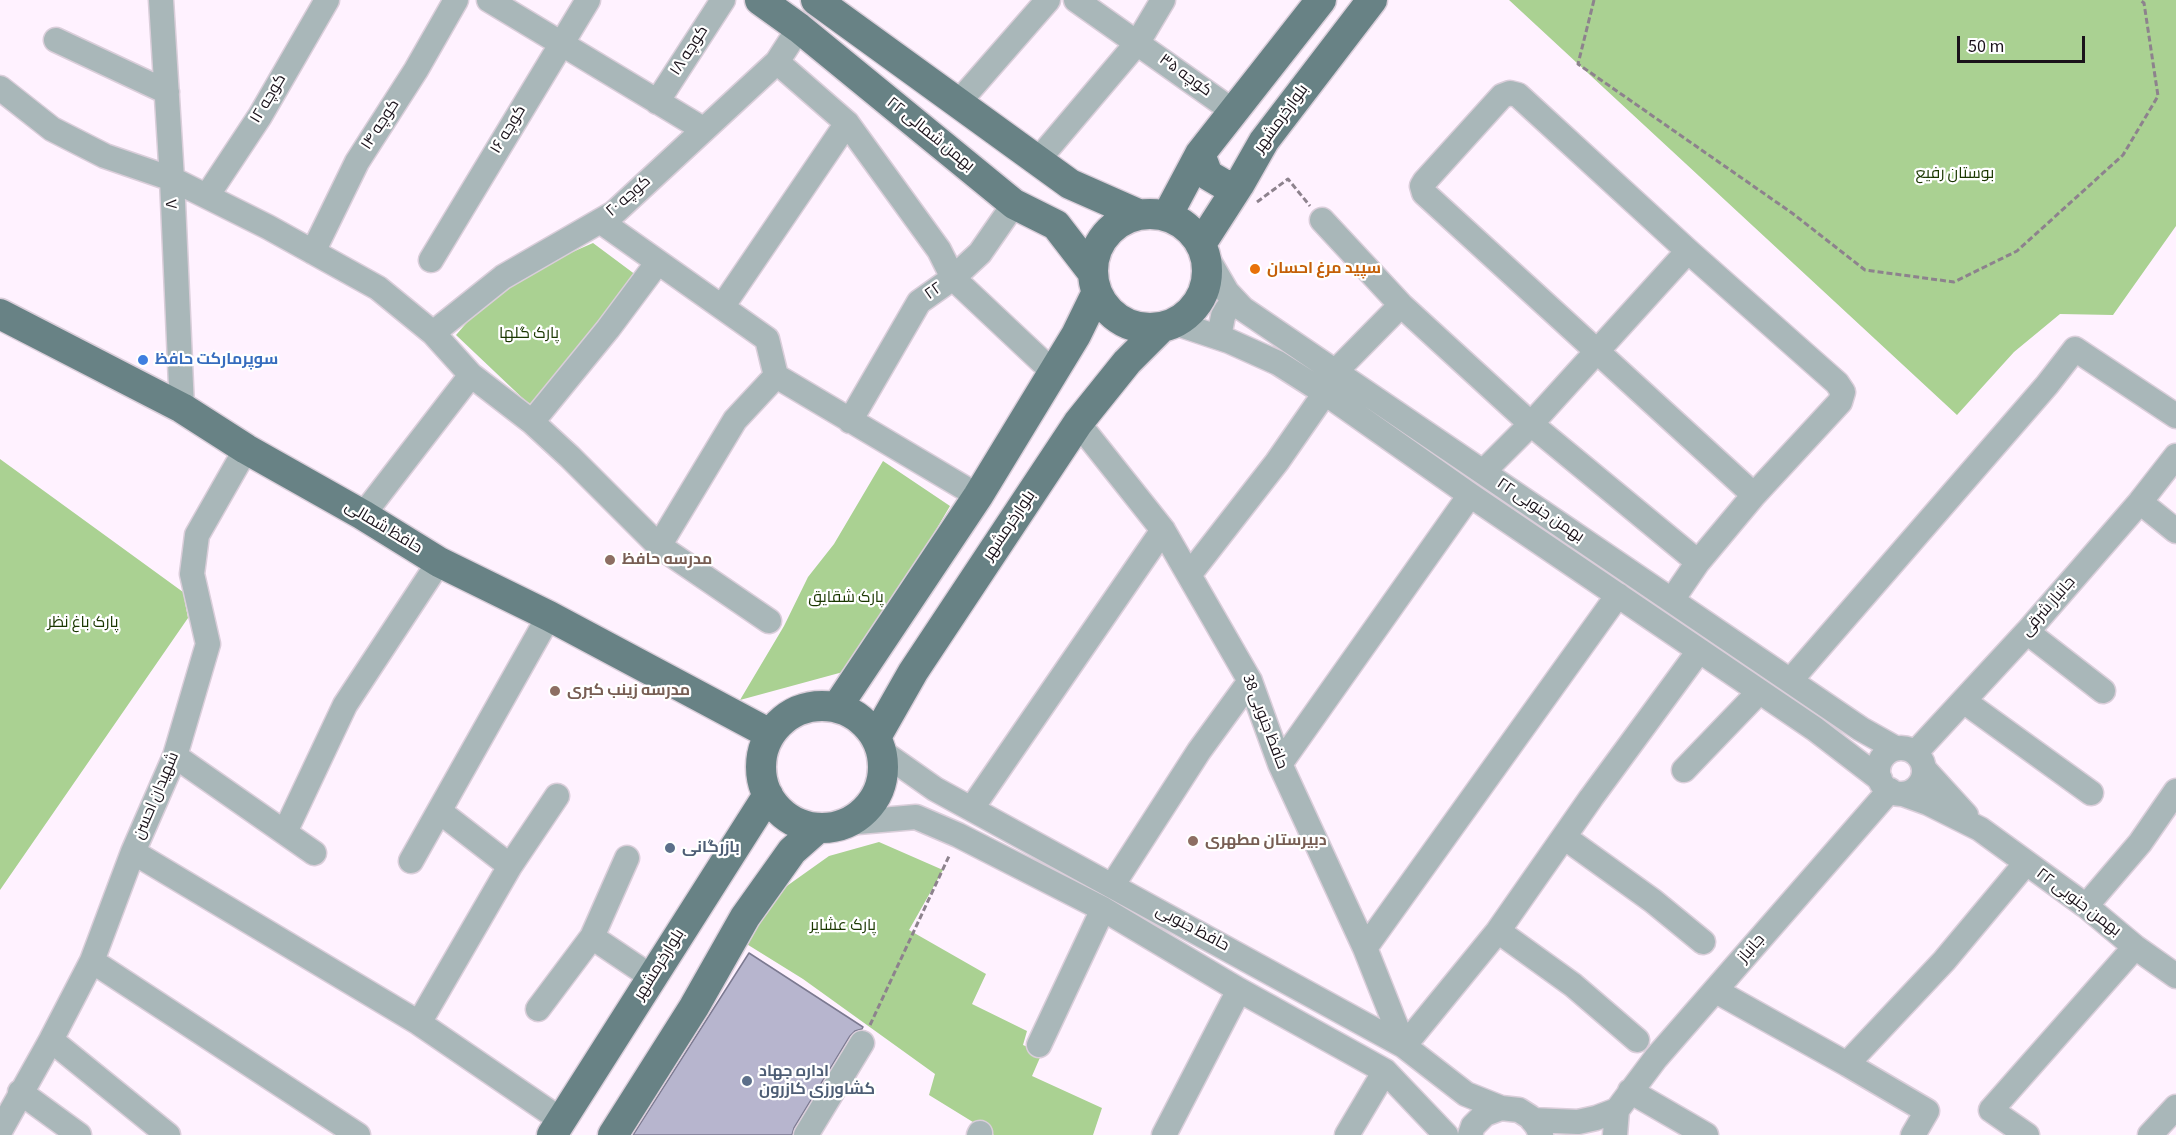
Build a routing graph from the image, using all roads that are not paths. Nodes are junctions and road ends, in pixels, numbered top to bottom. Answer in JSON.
{"nodes":[{"id":1,"x":161,"y":0,"type":"edge"},
{"id":2,"x":327,"y":0,"type":"edge"},
{"id":3,"x":456,"y":0,"type":"edge"},
{"id":4,"x":489,"y":0,"type":"edge"},
{"id":5,"x":588,"y":0,"type":"edge"},
{"id":6,"x":723,"y":0,"type":"edge"},
{"id":7,"x":760,"y":0,"type":"edge"},
{"id":8,"x":1048,"y":0,"type":"edge"},
{"id":9,"x":1077,"y":0,"type":"edge"},
{"id":10,"x":1163,"y":0,"type":"edge"},
{"id":11,"x":1321,"y":0,"type":"edge"},
{"id":12,"x":1372,"y":0,"type":"edge"},
{"id":13,"x":827,"y":3,"type":"edge"},
{"id":14,"x":798,"y":28,"type":"junction"},
{"id":15,"x":56,"y":40,"type":"dead end"},
{"id":16,"x":1138,"y":42,"type":"junction"},
{"id":17,"x":560,"y":44,"type":"junction"},
{"id":18,"x":777,"y":62,"type":"junction"},
{"id":19,"x":0,"y":88,"type":"edge"},
{"id":20,"x":167,"y":92,"type":"junction"},
{"id":21,"x":657,"y":102,"type":"junction"},
{"id":22,"x":958,"y":103,"type":"junction"},
{"id":23,"x":1233,"y":111,"type":"junction"},
{"id":24,"x":848,"y":123,"type":"junction"},
{"id":25,"x":703,"y":129,"type":"junction"},
{"id":26,"x":1200,"y":154,"type":"junction"},
{"id":27,"x":1038,"y":160,"type":"junction"},
{"id":28,"x":172,"y":179,"type":"junction"},
{"id":29,"x":1070,"y":184,"type":"junction"},
{"id":30,"x":1236,"y":190,"type":"junction"},
{"id":31,"x":207,"y":196,"type":"junction"},
{"id":32,"x":1014,"y":204,"type":"junction"},
{"id":33,"x":1138,"y":214,"type":"junction"},
{"id":34,"x":1167,"y":216,"type":"junction"},
{"id":35,"x":1322,"y":220,"type":"road end"},
{"id":36,"x":600,"y":221,"type":"junction"},
{"id":37,"x":1056,"y":225,"type":"junction"},
{"id":38,"x":1203,"y":249,"type":"junction"},
{"id":39,"x":1688,"y":250,"type":"junction"},
{"id":40,"x":313,"y":252,"type":"junction"},
{"id":41,"x":430,"y":260,"type":"dead end"},
{"id":42,"x":658,"y":262,"type":"junction"},
{"id":43,"x":953,"y":278,"type":"junction"},
{"id":44,"x":1095,"y":283,"type":"junction"},
{"id":45,"x":1237,"y":304,"type":"junction"},
{"id":46,"x":1401,"y":305,"type":"junction"},
{"id":47,"x":722,"y":307,"type":"junction"},
{"id":48,"x":0,"y":314,"type":"edge"},
{"id":49,"x":1168,"y":325,"type":"junction"},
{"id":50,"x":433,"y":333,"type":"junction"},
{"id":51,"x":1076,"y":335,"type":"junction"},
{"id":52,"x":1219,"y":338,"type":"junction"},
{"id":53,"x":1597,"y":351,"type":"junction"},
{"id":54,"x":1127,"y":362,"type":"junction"},
{"id":55,"x":1053,"y":372,"type":"junction"},
{"id":56,"x":471,"y":375,"type":"junction"},
{"id":57,"x":776,"y":376,"type":"junction"},
{"id":58,"x":1330,"y":382,"type":"junction"},
{"id":59,"x":182,"y":408,"type":"junction"},
{"id":60,"x":2176,"y":416,"type":"edge"},
{"id":61,"x":850,"y":421,"type":"junction"},
{"id":62,"x":532,"y":422,"type":"junction"},
{"id":63,"x":1078,"y":423,"type":"junction"},
{"id":64,"x":1531,"y":424,"type":"junction"},
{"id":65,"x":246,"y":449,"type":"junction"},
{"id":66,"x":2176,"y":456,"type":"edge"},
{"id":67,"x":1483,"y":472,"type":"junction"},
{"id":68,"x":1470,"y":495,"type":"junction"},
{"id":69,"x":1754,"y":495,"type":"junction"},
{"id":70,"x":978,"y":496,"type":"junction"},
{"id":71,"x":2140,"y":502,"type":"junction"},
{"id":72,"x":363,"y":515,"type":"junction"},
{"id":73,"x":1162,"y":530,"type":"junction"},
{"id":74,"x":2176,"y":531,"type":"edge"},
{"id":75,"x":659,"y":546,"type":"junction"},
{"id":76,"x":439,"y":562,"type":"junction"},
{"id":77,"x":1698,"y":562,"type":"junction"},
{"id":78,"x":1189,"y":575,"type":"junction"},
{"id":79,"x":1618,"y":595,"type":"junction"},
{"id":80,"x":1672,"y":600,"type":"junction"},
{"id":81,"x":549,"y":616,"type":"junction"},
{"id":82,"x":769,"y":621,"type":"dead end"},
{"id":83,"x":2027,"y":632,"type":"junction"},
{"id":84,"x":878,"y":646,"type":"junction"},
{"id":85,"x":1699,"y":651,"type":"junction"},
{"id":86,"x":913,"y":672,"type":"junction"},
{"id":87,"x":1250,"y":681,"type":"junction"},
{"id":88,"x":1790,"y":681,"type":"junction"},
{"id":89,"x":2103,"y":691,"type":"dead end"},
{"id":90,"x":1758,"y":692,"type":"junction"},
{"id":91,"x":1965,"y":702,"type":"junction"},
{"id":92,"x":837,"y":707,"type":"junction"},
{"id":93,"x":770,"y":734,"type":"junction"},
{"id":94,"x":878,"y":744,"type":"junction"},
{"id":95,"x":175,"y":756,"type":"junction"},
{"id":96,"x":1912,"y":757,"type":"junction"},
{"id":97,"x":1280,"y":764,"type":"junction"},
{"id":98,"x":1684,"y":770,"type":"dead end"},
{"id":99,"x":1891,"y":788,"type":"junction"},
{"id":100,"x":935,"y":789,"type":"junction"},
{"id":101,"x":2176,"y":791,"type":"edge"},
{"id":102,"x":2091,"y":793,"type":"dead end"},
{"id":103,"x":768,"y":795,"type":"junction"},
{"id":104,"x":557,"y":796,"type":"dead end"},
{"id":105,"x":972,"y":808,"type":"junction"},
{"id":106,"x":439,"y":811,"type":"junction"},
{"id":107,"x":916,"y":817,"type":"junction"},
{"id":108,"x":832,"y":825,"type":"junction"},
{"id":109,"x":748,"y":826,"type":"junction"},
{"id":110,"x":1980,"y":829,"type":"junction"},
{"id":111,"x":285,"y":832,"type":"junction"},
{"id":112,"x":1563,"y":837,"type":"junction"},
{"id":113,"x":792,"y":851,"type":"junction"},
{"id":114,"x":133,"y":852,"type":"junction"},
{"id":115,"x":314,"y":853,"type":"dead end"},
{"id":116,"x":627,"y":858,"type":"dead end"},
{"id":117,"x":411,"y":861,"type":"dead end"},
{"id":118,"x":2026,"y":863,"type":"junction"},
{"id":119,"x":510,"y":866,"type":"junction"},
{"id":120,"x":1112,"y":886,"type":"junction"},
{"id":121,"x":2086,"y":906,"type":"junction"},
{"id":122,"x":1103,"y":909,"type":"junction"},
{"id":123,"x":1498,"y":931,"type":"junction"},
{"id":124,"x":592,"y":937,"type":"junction"},
{"id":125,"x":1703,"y":942,"type":"dead end"},
{"id":126,"x":2135,"y":947,"type":"junction"},
{"id":127,"x":1365,"y":948,"type":"junction"},
{"id":128,"x":93,"y":961,"type":"junction"},
{"id":129,"x":2176,"y":976,"type":"edge"},
{"id":130,"x":652,"y":978,"type":"junction"},
{"id":131,"x":1239,"y":990,"type":"junction"},
{"id":132,"x":1716,"y":991,"type":"junction"},
{"id":133,"x":538,"y":1009,"type":"dead end"},
{"id":134,"x":419,"y":1023,"type":"junction"},
{"id":135,"x":51,"y":1040,"type":"junction"},
{"id":136,"x":1637,"y":1040,"type":"dead end"},
{"id":137,"x":862,"y":1042,"type":"road end"},
{"id":138,"x":1039,"y":1045,"type":"dead end"},
{"id":139,"x":1404,"y":1046,"type":"junction"},
{"id":140,"x":1847,"y":1064,"type":"junction"},
{"id":141,"x":1385,"y":1071,"type":"junction"},
{"id":142,"x":20,"y":1092,"type":"junction"},
{"id":143,"x":1623,"y":1101,"type":"junction"},
{"id":144,"x":2176,"y":1107,"type":"edge"},
{"id":145,"x":1501,"y":1108,"type":"junction"},
{"id":146,"x":557,"y":1128,"type":"edge"},
{"id":147,"x":1537,"y":1128,"type":"edge"},
{"id":148,"x":0,"y":1131,"type":"edge"},
{"id":149,"x":79,"y":1135,"type":"edge"},
{"id":150,"x":168,"y":1135,"type":"edge"},
{"id":151,"x":358,"y":1135,"type":"edge"},
{"id":152,"x":613,"y":1135,"type":"edge"},
{"id":153,"x":807,"y":1135,"type":"edge"},
{"id":154,"x":1164,"y":1135,"type":"edge"},
{"id":155,"x":1347,"y":1135,"type":"edge"},
{"id":156,"x":1446,"y":1135,"type":"edge"},
{"id":157,"x":1470,"y":1135,"type":"edge"},
{"id":158,"x":1615,"y":1135,"type":"edge"},
{"id":159,"x":1706,"y":1135,"type":"edge"},
{"id":160,"x":1913,"y":1135,"type":"edge"},
{"id":161,"x":2027,"y":1135,"type":"edge"},
{"id":162,"x":2150,"y":1135,"type":"edge"}],
"edges":[{"from":1,"to":20,"type":"street","name":"۸"},
{"from":2,"to":31,"type":"street","name":"کوچه ۱۲"},
{"from":3,"to":40,"type":"street","name":"کوچه ۱۴"},
{"from":4,"to":17,"type":"street"},
{"from":5,"to":17,"type":"street","name":"کوچه ۱۶"},
{"from":6,"to":21,"type":"street","name":"کوچه ۱۸"},
{"from":7,"to":14,"type":"main road","name":"۲۲ بهمن شمالی"},
{"from":8,"to":22,"type":"street"},
{"from":9,"to":16,"type":"street","name":"کوچه ۳۵"},
{"from":10,"to":16,"type":"street"},
{"from":11,"to":23,"type":"main road"},
{"from":12,"to":30,"type":"main road","name":"بلوارخرمشهر"},
{"from":13,"to":22,"type":"main road"},
{"from":14,"to":18,"type":"street","name":"کوچه ۲۰"},
{"from":14,"to":32,"type":"main road","name":"۲۲ بهمن شمالی"},
{"from":15,"to":20,"type":"street"},
{"from":16,"to":23,"type":"street","name":"کوچه ۳۵"},
{"from":16,"to":27,"type":"street"},
{"from":17,"to":21,"type":"street"},
{"from":17,"to":41,"type":"street","name":"کوچه ۱۶"},
{"from":18,"to":24,"type":"street"},
{"from":18,"to":25,"type":"street","name":"کوچه ۲۰"},
{"from":19,"to":28,"type":"street"},
{"from":20,"to":28,"type":"street","name":"۸"},
{"from":21,"to":25,"type":"street"},
{"from":22,"to":27,"type":"main road"},
{"from":23,"to":26,"type":"main road"},
{"from":24,"to":43,"type":"street"},
{"from":24,"to":47,"type":"street"},
{"from":25,"to":36,"type":"street","name":"کوچه ۲۰"},
{"from":26,"to":30,"type":"main road"},
{"from":26,"to":34,"type":"main road"},
{"from":27,"to":29,"type":"main road"},
{"from":28,"to":31,"type":"street"},
{"from":28,"to":59,"type":"street","name":"۸"},
{"from":29,"to":33,"type":"main road"},
{"from":29,"to":37,"type":"main road"},
{"from":30,"to":38,"type":"main road","name":"بلوارخرمشهر"},
{"from":31,"to":40,"type":"street"},
{"from":32,"to":37,"type":"main road","name":"۲۲ بهمن شمالی"},
{"from":32,"to":43,"type":"street","name":"۲۲"},
{"from":33,"to":34,"type":"main road"},
{"from":33,"to":44,"type":"main road"},
{"from":34,"to":38,"type":"main road"},
{"from":35,"to":46,"type":"street"},
{"from":36,"to":42,"type":"street"},
{"from":36,"to":50,"type":"street","name":"کوچه ۲۰"},
{"from":37,"to":44,"type":"main road","name":"۲۲ بهمن شمالی"},
{"from":38,"to":45,"type":"street","name":"۲۲ بهمن جنوبی"},
{"from":38,"to":49,"type":"main road"},
{"from":39,"to":53,"type":"street"},
{"from":39,"to":53,"type":"street"},
{"from":39,"to":69,"type":"street"},
{"from":40,"to":50,"type":"street"},
{"from":42,"to":47,"type":"street"},
{"from":42,"to":62,"type":"street"},
{"from":43,"to":55,"type":"street"},
{"from":43,"to":61,"type":"street","name":"۲۲"},
{"from":44,"to":49,"type":"main road"},
{"from":44,"to":51,"type":"main road"},
{"from":45,"to":52,"type":"street"},
{"from":45,"to":58,"type":"street","name":"۲۲ بهمن جنوبی"},
{"from":46,"to":58,"type":"street"},
{"from":46,"to":64,"type":"street"},
{"from":47,"to":57,"type":"street"},
{"from":48,"to":59,"type":"main road","name":"حافظ شمالی"},
{"from":49,"to":52,"type":"street","name":"۲۲ بهمن جنوبی"},
{"from":49,"to":54,"type":"main road","name":"بلوارخرمشهر"},
{"from":50,"to":56,"type":"street"},
{"from":51,"to":54,"type":"main road"},
{"from":51,"to":55,"type":"main road"},
{"from":52,"to":58,"type":"street","name":"۲۲ بهمن جنوبی"},
{"from":53,"to":64,"type":"street"},
{"from":53,"to":69,"type":"street"},
{"from":54,"to":63,"type":"main road","name":"بلوارخرمشهر"},
{"from":55,"to":70,"type":"main road"},
{"from":56,"to":62,"type":"street"},
{"from":56,"to":72,"type":"street"},
{"from":57,"to":61,"type":"street"},
{"from":57,"to":75,"type":"street"},
{"from":58,"to":67,"type":"street","name":"۲۲ بهمن جنوبی"},
{"from":58,"to":68,"type":"street","name":"۲۲ بهمن جنوبی"},
{"from":58,"to":78,"type":"street"},
{"from":59,"to":65,"type":"main road","name":"حافظ شمالی"},
{"from":60,"to":88,"type":"street"},
{"from":61,"to":70,"type":"street"},
{"from":62,"to":75,"type":"street"},
{"from":63,"to":73,"type":"street","name":"حافظ جنوبی 38"},
{"from":63,"to":86,"type":"main road","name":"بلوارخرمشهر"},
{"from":64,"to":67,"type":"street"},
{"from":64,"to":77,"type":"street"},
{"from":65,"to":72,"type":"main road","name":"حافظ شمالی"},
{"from":65,"to":95,"type":"street","name":"شهیدان احسن"},
{"from":66,"to":71,"type":"street","name":"جانباز شرقی"},
{"from":67,"to":80,"type":"street","name":"۲۲ بهمن جنوبی"},
{"from":68,"to":79,"type":"street","name":"۲۲ بهمن جنوبی"},
{"from":68,"to":97,"type":"street"},
{"from":69,"to":77,"type":"street"},
{"from":70,"to":84,"type":"main road"},
{"from":71,"to":74,"type":"street"},
{"from":71,"to":83,"type":"street","name":"جانباز شرقی"},
{"from":72,"to":76,"type":"main road","name":"حافظ شمالی"},
{"from":73,"to":78,"type":"street","name":"حافظ جنوبی 38"},
{"from":73,"to":105,"type":"street"},
{"from":75,"to":82,"type":"street"},
{"from":76,"to":81,"type":"main road","name":"حافظ شمالی"},
{"from":76,"to":111,"type":"street"},
{"from":77,"to":80,"type":"street"},
{"from":78,"to":87,"type":"street","name":"حافظ جنوبی 38"},
{"from":79,"to":85,"type":"street","name":"۲۲ بهمن جنوبی"},
{"from":79,"to":127,"type":"street"},
{"from":80,"to":88,"type":"street","name":"۲۲ بهمن جنوبی"},
{"from":81,"to":93,"type":"main road","name":"حافظ شمالی"},
{"from":81,"to":106,"type":"street"},
{"from":83,"to":89,"type":"street"},
{"from":83,"to":91,"type":"street","name":"جانباز شرقی"},
{"from":84,"to":86,"type":"main road"},
{"from":84,"to":92,"type":"main road"},
{"from":85,"to":90,"type":"street","name":"۲۲ بهمن جنوبی"},
{"from":85,"to":112,"type":"street"},
{"from":86,"to":94,"type":"main road","name":"بلوارخرمشهر"},
{"from":87,"to":97,"type":"street","name":"حافظ جنوبی 38"},
{"from":87,"to":120,"type":"street"},
{"from":88,"to":96,"type":"street","name":"۲۲ بهمن جنوبی"},
{"from":90,"to":98,"type":"street"},
{"from":90,"to":99,"type":"street","name":"۲۲ بهمن جنوبی"},
{"from":91,"to":96,"type":"street","name":"جانباز شرقی"},
{"from":91,"to":102,"type":"street"},
{"from":92,"to":93,"type":"main road"},
{"from":92,"to":94,"type":"main road"},
{"from":93,"to":103,"type":"main road"},
{"from":94,"to":100,"type":"street","name":"حافظ جنوبی"},
{"from":94,"to":108,"type":"main road"},
{"from":95,"to":111,"type":"street"},
{"from":95,"to":114,"type":"street","name":"شهیدان احسن"},
{"from":96,"to":99,"type":"street"},
{"from":96,"to":99,"type":"street"},
{"from":96,"to":110,"type":"street","name":"۲۲ بهمن جنوبی"},
{"from":97,"to":127,"type":"street","name":"حافظ جنوبی 38"},
{"from":99,"to":110,"type":"street","name":"۲۲ بهمن جنوبی"},
{"from":99,"to":132,"type":"street","name":"جانباز"},
{"from":100,"to":105,"type":"street","name":"حافظ جنوبی"},
{"from":100,"to":107,"type":"street"},
{"from":101,"to":121,"type":"street"},
{"from":103,"to":108,"type":"main road"},
{"from":103,"to":109,"type":"main road","name":"بلوارخرمشهر"},
{"from":104,"to":119,"type":"street"},
{"from":105,"to":120,"type":"street","name":"حافظ جنوبی"},
{"from":106,"to":117,"type":"street"},
{"from":106,"to":119,"type":"street"},
{"from":107,"to":108,"type":"street","name":"حافظ جنوبی"},
{"from":107,"to":122,"type":"street","name":"حافظ جنوبی"},
{"from":108,"to":113,"type":"main road"},
{"from":109,"to":113,"type":"main road"},
{"from":109,"to":130,"type":"main road","name":"بلوارخرمشهر"},
{"from":110,"to":118,"type":"street","name":"۲۲ بهمن جنوبی"},
{"from":111,"to":115,"type":"street"},
{"from":112,"to":123,"type":"street"},
{"from":112,"to":125,"type":"street"},
{"from":113,"to":152,"type":"main road"},
{"from":114,"to":128,"type":"street","name":"شهیدان احسن"},
{"from":114,"to":134,"type":"street"},
{"from":116,"to":124,"type":"street"},
{"from":118,"to":121,"type":"street","name":"۲۲ بهمن جنوبی"},
{"from":118,"to":140,"type":"street"},
{"from":119,"to":134,"type":"street"},
{"from":120,"to":139,"type":"street","name":"حافظ جنوبی"},
{"from":121,"to":126,"type":"street","name":"۲۲ بهمن جنوبی"},
{"from":122,"to":131,"type":"street","name":"حافظ جنوبی"},
{"from":122,"to":138,"type":"street"},
{"from":123,"to":136,"type":"street"},
{"from":123,"to":139,"type":"street"},
{"from":124,"to":130,"type":"street"},
{"from":124,"to":133,"type":"street"},
{"from":126,"to":129,"type":"street","name":"۲۲ بهمن جنوبی"},
{"from":126,"to":161,"type":"street"},
{"from":127,"to":139,"type":"street","name":"حافظ جنوبی 38"},
{"from":128,"to":135,"type":"street","name":"شهیدان احسن"},
{"from":128,"to":151,"type":"street"},
{"from":130,"to":146,"type":"main road","name":"بلوارخرمشهر"},
{"from":131,"to":141,"type":"street","name":"حافظ جنوبی"},
{"from":131,"to":154,"type":"street"},
{"from":132,"to":140,"type":"street"},
{"from":132,"to":143,"type":"street","name":"جانباز"},
{"from":134,"to":146,"type":"street"},
{"from":135,"to":142,"type":"street","name":"شهیدان احسن"},
{"from":135,"to":150,"type":"street"},
{"from":137,"to":153,"type":"street"},
{"from":139,"to":145,"type":"street","name":"حافظ جنوبی"},
{"from":140,"to":160,"type":"street"},
{"from":141,"to":155,"type":"street"},
{"from":141,"to":156,"type":"street","name":"حافظ جنوبی"},
{"from":142,"to":148,"type":"street","name":"شهیدان احسن"},
{"from":142,"to":149,"type":"street"},
{"from":143,"to":147,"type":"street"},
{"from":143,"to":158,"type":"street"},
{"from":143,"to":159,"type":"street"},
{"from":144,"to":162,"type":"street"},
{"from":145,"to":147,"type":"street","name":"حافظ جنوبی"},
{"from":145,"to":157,"type":"street"}]}
